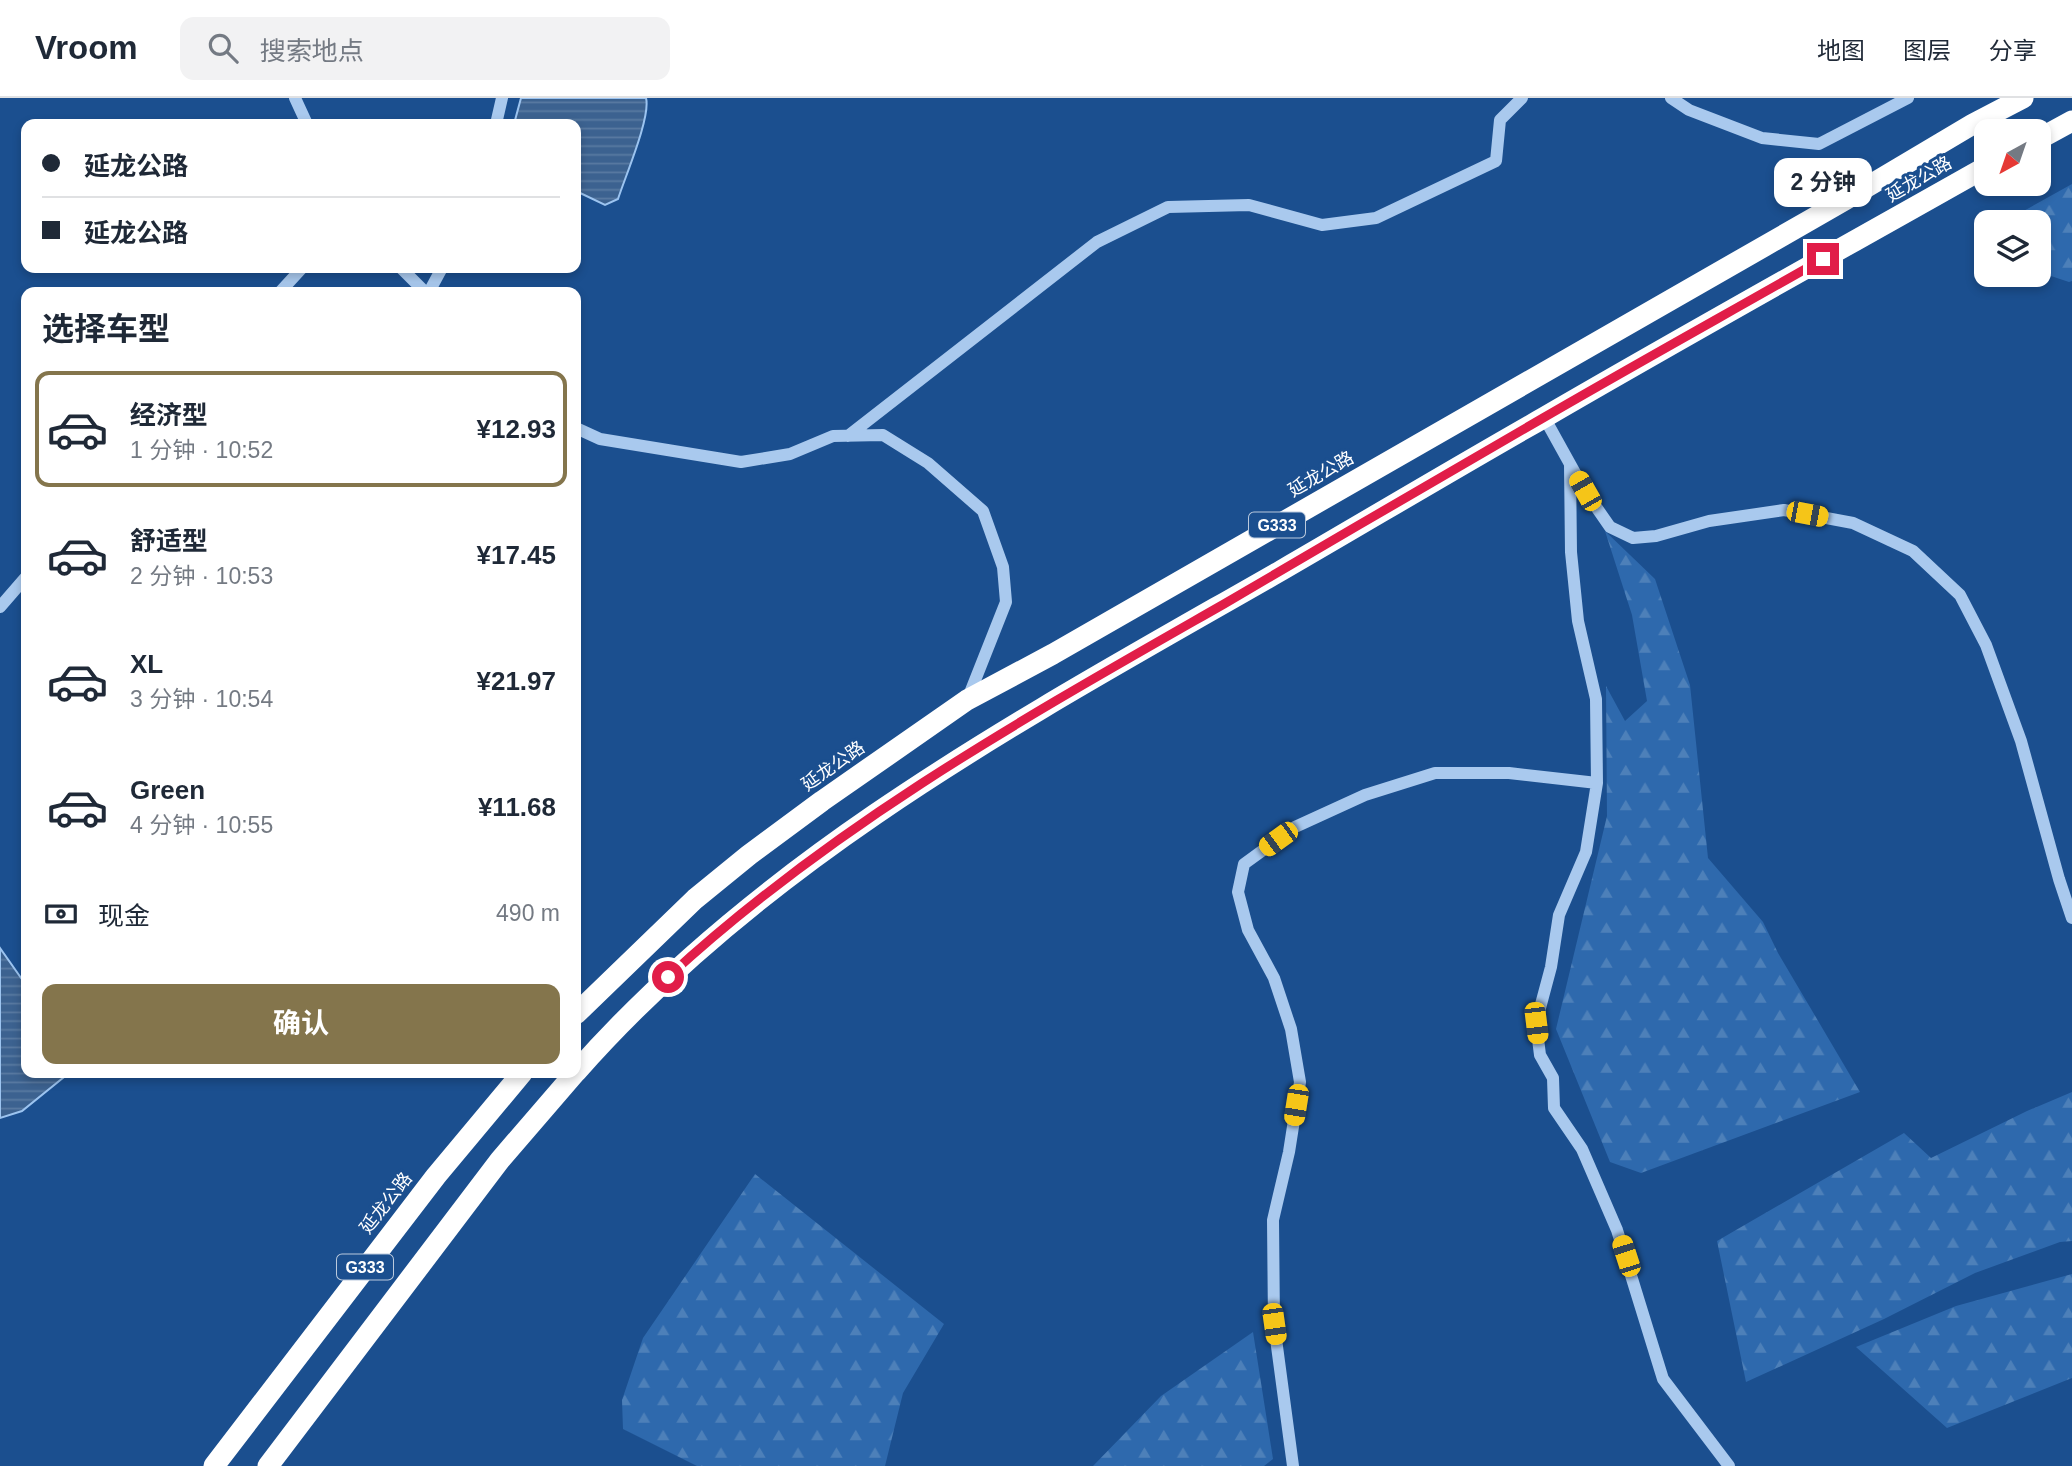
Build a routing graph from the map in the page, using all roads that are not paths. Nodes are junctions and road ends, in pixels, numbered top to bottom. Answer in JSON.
{"nodes":[{"id":1,"x":295,"y":98,"type":"edge"},
{"id":2,"x":502,"y":98,"type":"edge"},
{"id":3,"x":1522,"y":98,"type":"edge"},
{"id":4,"x":1671,"y":98,"type":"edge"},
{"id":5,"x":1908,"y":98,"type":"edge"},
{"id":6,"x":2023,"y":98,"type":"edge"},
{"id":7,"x":305,"y":119,"type":"edge"},
{"id":8,"x":497,"y":119,"type":"edge"},
{"id":9,"x":2072,"y":121,"type":"edge"},
{"id":10,"x":2051,"y":132,"type":"edge"},
{"id":11,"x":1974,"y":174,"type":"edge"},
{"id":12,"x":297,"y":273,"type":"edge"},
{"id":13,"x":406,"y":273,"type":"edge"},
{"id":14,"x":285,"y":287,"type":"edge"},
{"id":15,"x":422,"y":287,"type":"edge"},
{"id":16,"x":1544,"y":417,"type":"junction"},
{"id":17,"x":581,"y":430,"type":"edge"},
{"id":18,"x":848,"y":436,"type":"junction"},
{"id":19,"x":1570,"y":465,"type":"junction"},
{"id":20,"x":21,"y":583,"type":"edge"},
{"id":21,"x":0,"y":607,"type":"edge"},
{"id":22,"x":967,"y":700,"type":"junction"},
{"id":23,"x":1597,"y":783,"type":"junction"},
{"id":24,"x":2072,"y":918,"type":"edge"},
{"id":25,"x":581,"y":1009,"type":"edge"},
{"id":26,"x":581,"y":1066,"type":"edge"},
{"id":27,"x":518,"y":1078,"type":"edge"},
{"id":28,"x":570,"y":1078,"type":"edge"},
{"id":29,"x":214,"y":1466,"type":"edge"},
{"id":30,"x":268,"y":1466,"type":"edge"},
{"id":31,"x":1293,"y":1466,"type":"edge"},
{"id":32,"x":1729,"y":1466,"type":"edge"}],
"edges":[{"from":1,"to":7,"type":"street"},
{"from":2,"to":8,"type":"street"},
{"from":3,"to":18,"type":"street"},
{"from":4,"to":5,"type":"street"},
{"from":6,"to":22,"type":"highway","name":"延龙公路","number":"G333"},
{"from":9,"to":10,"type":"highway"},
{"from":11,"to":16,"type":"highway","name":"延龙公路","number":"G333"},
{"from":12,"to":14,"type":"street"},
{"from":13,"to":15,"type":"street"},
{"from":16,"to":19,"type":"street"},
{"from":16,"to":26,"type":"highway","name":"延龙公路","number":"G333"},
{"from":17,"to":18,"type":"street"},
{"from":18,"to":22,"type":"street"},
{"from":19,"to":23,"type":"street"},
{"from":19,"to":24,"type":"street"},
{"from":20,"to":21,"type":"street"},
{"from":22,"to":25,"type":"highway","name":"延龙公路","number":"G333"},
{"from":23,"to":31,"type":"street"},
{"from":23,"to":32,"type":"street"},
{"from":27,"to":29,"type":"highway","name":"延龙公路","number":"G333"},
{"from":28,"to":30,"type":"highway","name":"延龙公路","number":"G333"}]}
